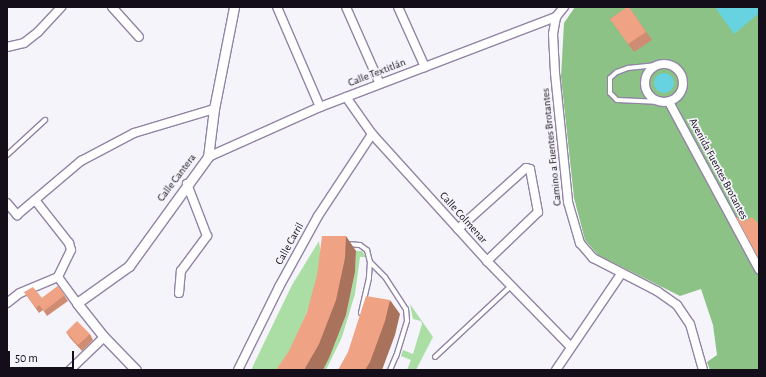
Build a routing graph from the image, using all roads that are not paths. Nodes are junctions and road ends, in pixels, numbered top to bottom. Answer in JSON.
{"nodes":[{"id":1,"x":61,"y":7,"type":"edge"},
{"id":2,"x":112,"y":7,"type":"edge"},
{"id":3,"x":234,"y":7,"type":"edge"},
{"id":4,"x":277,"y":7,"type":"edge"},
{"id":5,"x":346,"y":7,"type":"edge"},
{"id":6,"x":398,"y":7,"type":"edge"},
{"id":7,"x":564,"y":7,"type":"edge"},
{"id":8,"x":556,"y":17,"type":"junction"},
{"id":9,"x":139,"y":37,"type":"dead end"},
{"id":10,"x":7,"y":47,"type":"edge"},
{"id":11,"x":664,"y":64,"type":"junction"},
{"id":12,"x":425,"y":67,"type":"junction"},
{"id":13,"x":380,"y":84,"type":"junction"},
{"id":14,"x":346,"y":97,"type":"junction"},
{"id":15,"x":665,"y":102,"type":"junction"},
{"id":16,"x":320,"y":107,"type":"junction"},
{"id":17,"x":214,"y":109,"type":"junction"},
{"id":18,"x":45,"y":120,"type":"dead end"},
{"id":19,"x":372,"y":134,"type":"junction"},
{"id":20,"x":7,"y":155,"type":"edge"},
{"id":21,"x":208,"y":157,"type":"junction"},
{"id":22,"x":187,"y":184,"type":"junction"},
{"id":23,"x":35,"y":200,"type":"junction"},
{"id":24,"x":7,"y":203,"type":"edge"},
{"id":25,"x":458,"y":229,"type":"junction"},
{"id":26,"x":338,"y":243,"type":"edge"},
{"id":27,"x":487,"y":261,"type":"junction"},
{"id":28,"x":370,"y":262,"type":"junction"},
{"id":29,"x":759,"y":269,"type":"edge"},
{"id":30,"x":621,"y":274,"type":"junction"},
{"id":31,"x":58,"y":277,"type":"junction"},
{"id":32,"x":511,"y":286,"type":"junction"},
{"id":33,"x":179,"y":293,"type":"dead end"},
{"id":34,"x":7,"y":303,"type":"edge"},
{"id":35,"x":77,"y":303,"type":"junction"},
{"id":36,"x":360,"y":316,"type":"edge"},
{"id":37,"x":104,"y":337,"type":"junction"},
{"id":38,"x":571,"y":347,"type":"junction"},
{"id":39,"x":434,"y":357,"type":"dead end"},
{"id":40,"x":70,"y":370,"type":"edge"},
{"id":41,"x":136,"y":370,"type":"edge"},
{"id":42,"x":238,"y":370,"type":"edge"},
{"id":43,"x":390,"y":370,"type":"edge"},
{"id":44,"x":556,"y":370,"type":"edge"},
{"id":45,"x":703,"y":370,"type":"edge"}],
"edges":[{"from":1,"to":10,"type":"street"},
{"from":2,"to":9,"type":"street"},
{"from":3,"to":17,"type":"street","name":"Calle Cantera"},
{"from":4,"to":16,"type":"street"},
{"from":5,"to":13,"type":"street"},
{"from":6,"to":12,"type":"street"},
{"from":7,"to":8,"type":"street"},
{"from":8,"to":12,"type":"street","name":"Calle Textitlán"},
{"from":8,"to":30,"type":"street","name":"Camino a Fuentes Brotantes"},
{"from":11,"to":15,"type":"street"},
{"from":11,"to":15,"type":"street","name":"Avenida Fuentes Brotantes"},
{"from":11,"to":15,"type":"lane"},
{"from":12,"to":13,"type":"street","name":"Calle Textitlán"},
{"from":13,"to":14,"type":"street","name":"Calle Textitlán"},
{"from":14,"to":16,"type":"street","name":"Calle Textitlán"},
{"from":14,"to":19,"type":"street","name":"Calle Colmenar"},
{"from":15,"to":29,"type":"street","name":"Avenida Fuentes Brotantes"},
{"from":16,"to":21,"type":"street","name":"Calle Textitlán"},
{"from":17,"to":21,"type":"street","name":"Calle Cantera"},
{"from":17,"to":23,"type":"street"},
{"from":18,"to":20,"type":"lane"},
{"from":19,"to":25,"type":"street","name":"Calle Colmenar"},
{"from":19,"to":42,"type":"street","name":"Calle Carril"},
{"from":21,"to":22,"type":"street","name":"Calle Cantera"},
{"from":22,"to":33,"type":"street"},
{"from":22,"to":35,"type":"street","name":"Calle Cantera"},
{"from":23,"to":24,"type":"street"},
{"from":23,"to":31,"type":"street"},
{"from":25,"to":27,"type":"street","name":"Calle Colmenar"},
{"from":25,"to":27,"type":"street"},
{"from":26,"to":28,"type":"lane"},
{"from":27,"to":32,"type":"street","name":"Calle Colmenar"},
{"from":28,"to":36,"type":"lane"},
{"from":28,"to":43,"type":"lane"},
{"from":30,"to":38,"type":"street"},
{"from":30,"to":45,"type":"street","name":"Camino a Fuentes Brotantes"},
{"from":31,"to":34,"type":"street"},
{"from":31,"to":35,"type":"street"},
{"from":32,"to":38,"type":"street","name":"Calle Colmenar"},
{"from":32,"to":39,"type":"lane"},
{"from":35,"to":37,"type":"street"},
{"from":37,"to":40,"type":"street"},
{"from":37,"to":41,"type":"street"},
{"from":38,"to":44,"type":"street"}]}
